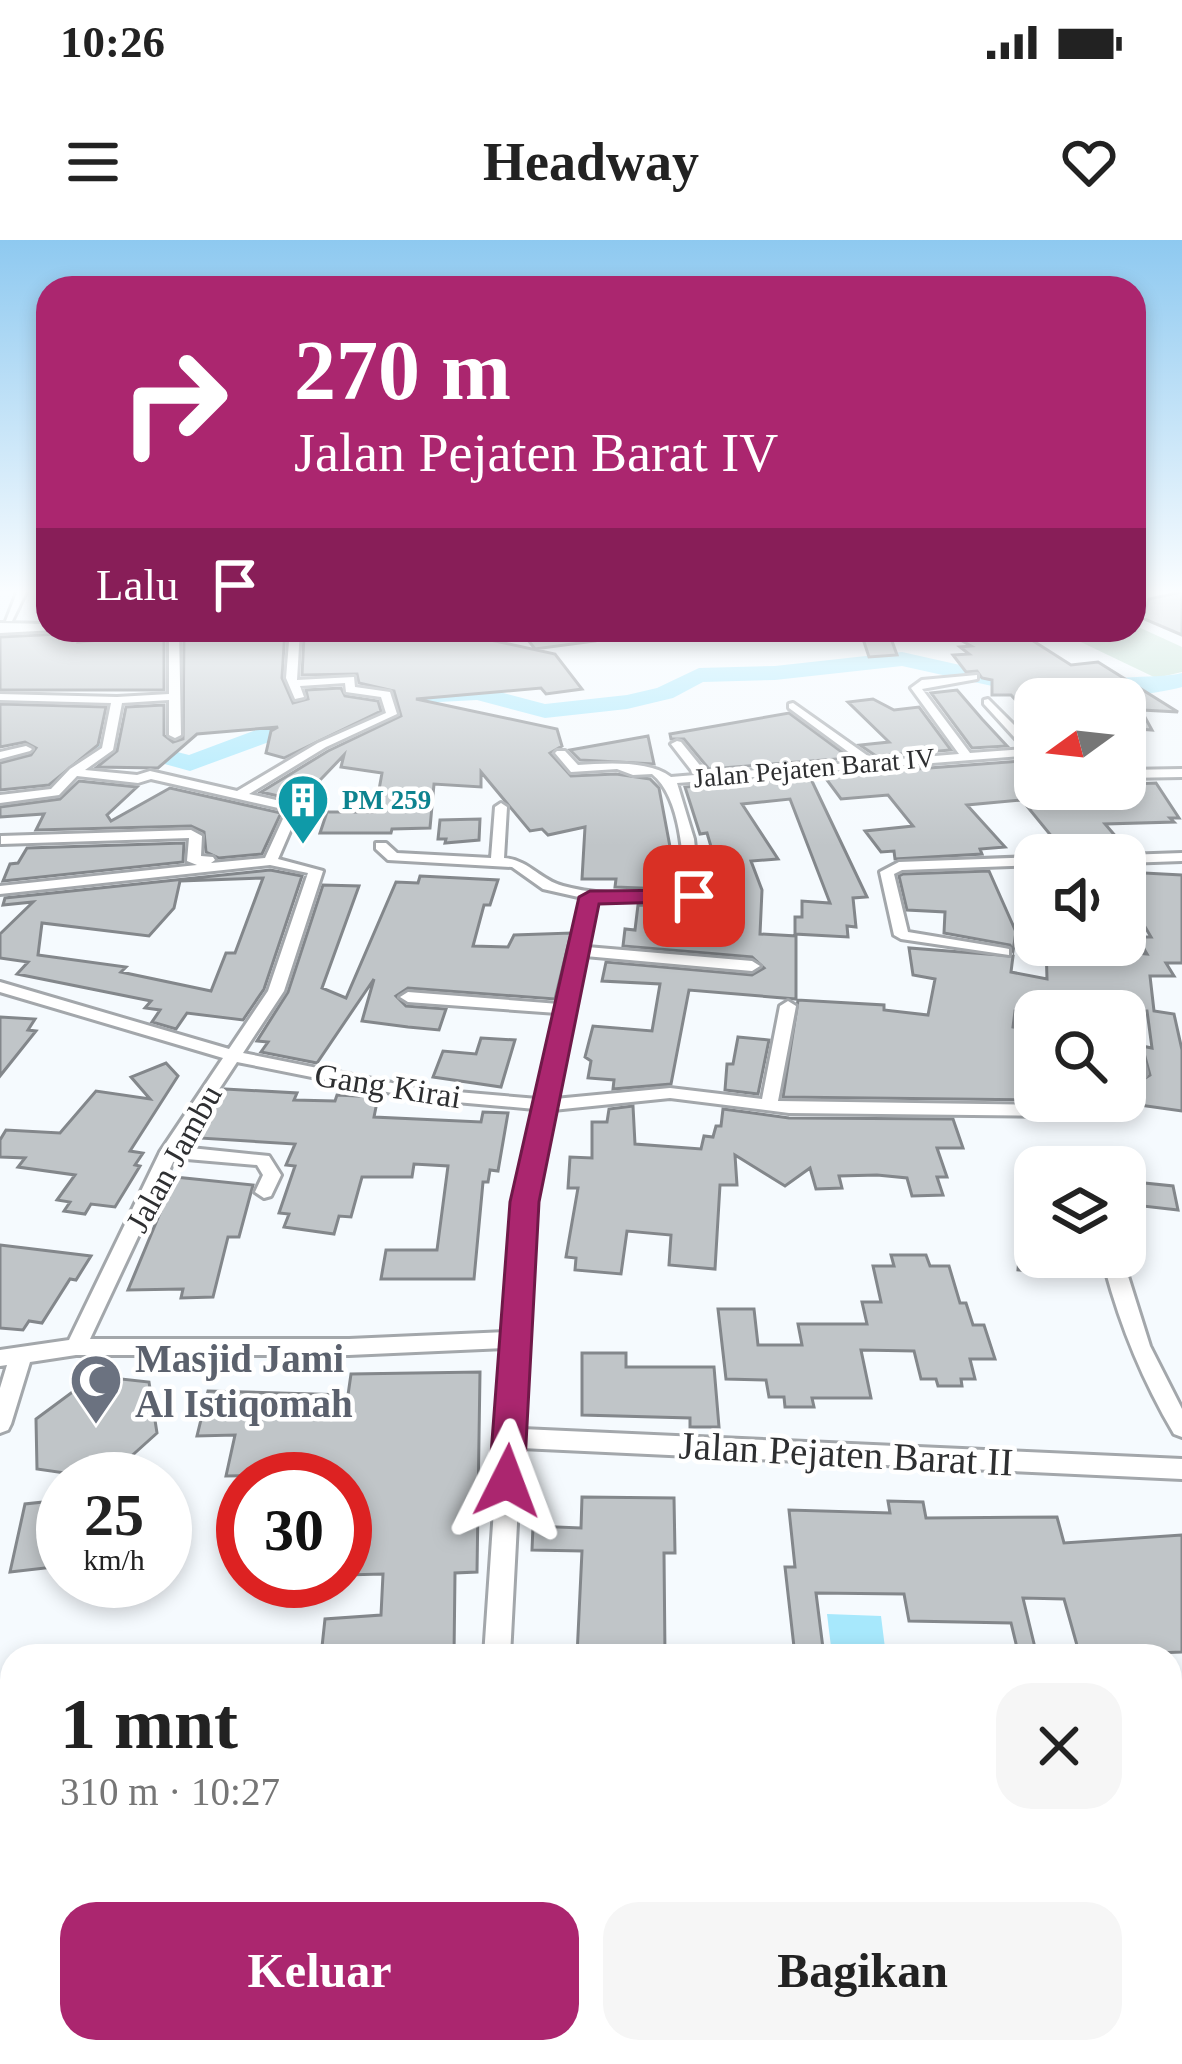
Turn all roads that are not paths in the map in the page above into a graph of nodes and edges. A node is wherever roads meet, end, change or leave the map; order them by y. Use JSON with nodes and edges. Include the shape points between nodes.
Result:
{"nodes":[{"id":1,"x":174,"y":675,"type":"edge"},
{"id":2,"x":293,"y":675,"type":"edge"},
{"id":3,"x":973,"y":677,"type":"dead end"},
{"id":4,"x":293,"y":683,"type":"junction"},
{"id":5,"x":0,"y":697,"type":"edge"},
{"id":6,"x":174,"y":697,"type":"junction"},
{"id":7,"x":299,"y":698,"type":"dead end"},
{"id":8,"x":117,"y":700,"type":"junction"},
{"id":9,"x":988,"y":702,"type":"dead end"},
{"id":10,"x":793,"y":706,"type":"dead end"},
{"id":11,"x":1014,"y":730,"type":"edge"},
{"id":12,"x":175,"y":735,"type":"dead end"},
{"id":13,"x":676,"y":744,"type":"dead end"},
{"id":14,"x":26,"y":749,"type":"dead end"},
{"id":15,"x":562,"y":753,"type":"dead end"},
{"id":16,"x":1014,"y":754,"type":"edge"},
{"id":17,"x":0,"y":756,"type":"edge"},
{"id":18,"x":967,"y":757,"type":"junction"},
{"id":19,"x":871,"y":763,"type":"junction"},
{"id":20,"x":74,"y":772,"type":"junction"},
{"id":21,"x":1182,"y":772,"type":"edge"},
{"id":22,"x":1146,"y":773,"type":"edge"},
{"id":23,"x":703,"y":777,"type":"junction"},
{"id":24,"x":670,"y":782,"type":"junction"},
{"id":25,"x":241,"y":794,"type":"junction"},
{"id":26,"x":0,"y":799,"type":"edge"},
{"id":27,"x":501,"y":806,"type":"dead end"},
{"id":28,"x":0,"y":824,"type":"edge"},
{"id":29,"x":1,"y":841,"type":"edge"},
{"id":30,"x":381,"y":846,"type":"dead end"},
{"id":31,"x":1182,"y":857,"type":"edge"},
{"id":32,"x":1146,"y":858,"type":"edge"},
{"id":33,"x":271,"y":859,"type":"junction"},
{"id":34,"x":497,"y":861,"type":"junction"},
{"id":35,"x":1014,"y":862,"type":"edge"},
{"id":36,"x":0,"y":890,"type":"edge"},
{"id":37,"x":592,"y":894,"type":"junction"},
{"id":38,"x":577,"y":951,"type":"junction"},
{"id":39,"x":1004,"y":952,"type":"dead end"},
{"id":40,"x":752,"y":965,"type":"dead end"},
{"id":41,"x":0,"y":987,"type":"edge"},
{"id":42,"x":408,"y":997,"type":"dead end"},
{"id":43,"x":788,"y":1006,"type":"dead end"},
{"id":44,"x":566,"y":1009,"type":"junction"},
{"id":45,"x":230,"y":1056,"type":"junction"},
{"id":46,"x":547,"y":1105,"type":"junction"},
{"id":47,"x":769,"y":1106,"type":"junction"},
{"id":48,"x":1014,"y":1111,"type":"edge"},
{"id":49,"x":169,"y":1153,"type":"junction"},
{"id":50,"x":264,"y":1192,"type":"dead end"},
{"id":51,"x":1117,"y":1278,"type":"edge"},
{"id":52,"x":515,"y":1340,"type":"junction"},
{"id":53,"x":76,"y":1347,"type":"junction"},
{"id":54,"x":11,"y":1356,"type":"edge"},
{"id":55,"x":0,"y":1424,"type":"edge"},
{"id":56,"x":1182,"y":1428,"type":"edge"},
{"id":57,"x":509,"y":1438,"type":"junction"},
{"id":58,"x":1182,"y":1469,"type":"edge"},
{"id":59,"x":498,"y":1644,"type":"edge"}],
"edges":[{"from":1,"to":6,"type":"street"},
{"from":2,"to":4,"type":"street"},
{"from":3,"to":18,"type":"street","via":[[916,688]]},
{"from":4,"to":7,"type":"street"},
{"from":4,"to":25,"type":"street","via":[[349,679],[349,689],[386,694],[391,712]]},
{"from":5,"to":8,"type":"street"},
{"from":6,"to":8,"type":"street"},
{"from":6,"to":12,"type":"street"},
{"from":8,"to":20,"type":"street","via":[[106,748]]},
{"from":9,"to":11,"type":"street"},
{"from":10,"to":19,"type":"street"},
{"from":13,"to":23,"type":"street"},
{"from":14,"to":17,"type":"street"},
{"from":15,"to":24,"type":"street","via":[[575,769],[655,770]]},
{"from":16,"to":18,"type":"street","name":"Jalan Pejaten Barat IV"},
{"from":18,"to":19,"type":"street","name":"Jalan Pejaten Barat IV"},
{"from":19,"to":23,"type":"street","name":"Jalan Pejaten Barat IV"},
{"from":20,"to":25,"type":"street"},
{"from":20,"to":26,"type":"street","via":[[55,792]]},
{"from":21,"to":22,"type":"street"},
{"from":23,"to":24,"type":"street","name":"Jalan Pejaten Barat IV"},
{"from":24,"to":37,"type":"street","name":"Jalan Pejaten Barat IV","via":[[694,896]]},
{"from":25,"to":33,"type":"street","via":[[295,809]]},
{"from":27,"to":34,"type":"street"},
{"from":28,"to":29,"type":"street"},
{"from":29,"to":33,"type":"street","via":[[191,834],[194,861]]},
{"from":30,"to":34,"type":"street","via":[[393,857]]},
{"from":31,"to":32,"type":"street"},
{"from":33,"to":36,"type":"street"},
{"from":33,"to":45,"type":"street","via":[[316,871],[276,991]]},
{"from":34,"to":37,"type":"street","via":[[524,866],[549,887]]},
{"from":35,"to":39,"type":"street","via":[[887,872],[901,935]]},
{"from":37,"to":38,"type":"street"},
{"from":38,"to":40,"type":"street"},
{"from":38,"to":44,"type":"street"},
{"from":41,"to":45,"type":"street","name":"Jalan Jambu"},
{"from":42,"to":44,"type":"street"},
{"from":43,"to":47,"type":"street"},
{"from":44,"to":46,"type":"street"},
{"from":45,"to":46,"type":"street","name":"Gang Kirai","via":[[422,1094]]},
{"from":45,"to":49,"type":"street","name":"Jalan Jambu"},
{"from":46,"to":47,"type":"street","name":"Gang Kirai","via":[[670,1094]]},
{"from":46,"to":52,"type":"street","via":[[524,1202]]},
{"from":47,"to":48,"type":"street","name":"Gang Kirai"},
{"from":49,"to":50,"type":"street","via":[[263,1160],[272,1174]]},
{"from":49,"to":53,"type":"street","name":"Jalan Jambu"},
{"from":51,"to":56,"type":"street","via":[[1148,1374]]},
{"from":52,"to":53,"type":"street"},
{"from":52,"to":57,"type":"street"},
{"from":53,"to":54,"type":"street"},
{"from":54,"to":55,"type":"street"},
{"from":57,"to":58,"type":"street","name":"Jalan Pejaten Barat II"},
{"from":57,"to":59,"type":"street"}]}
